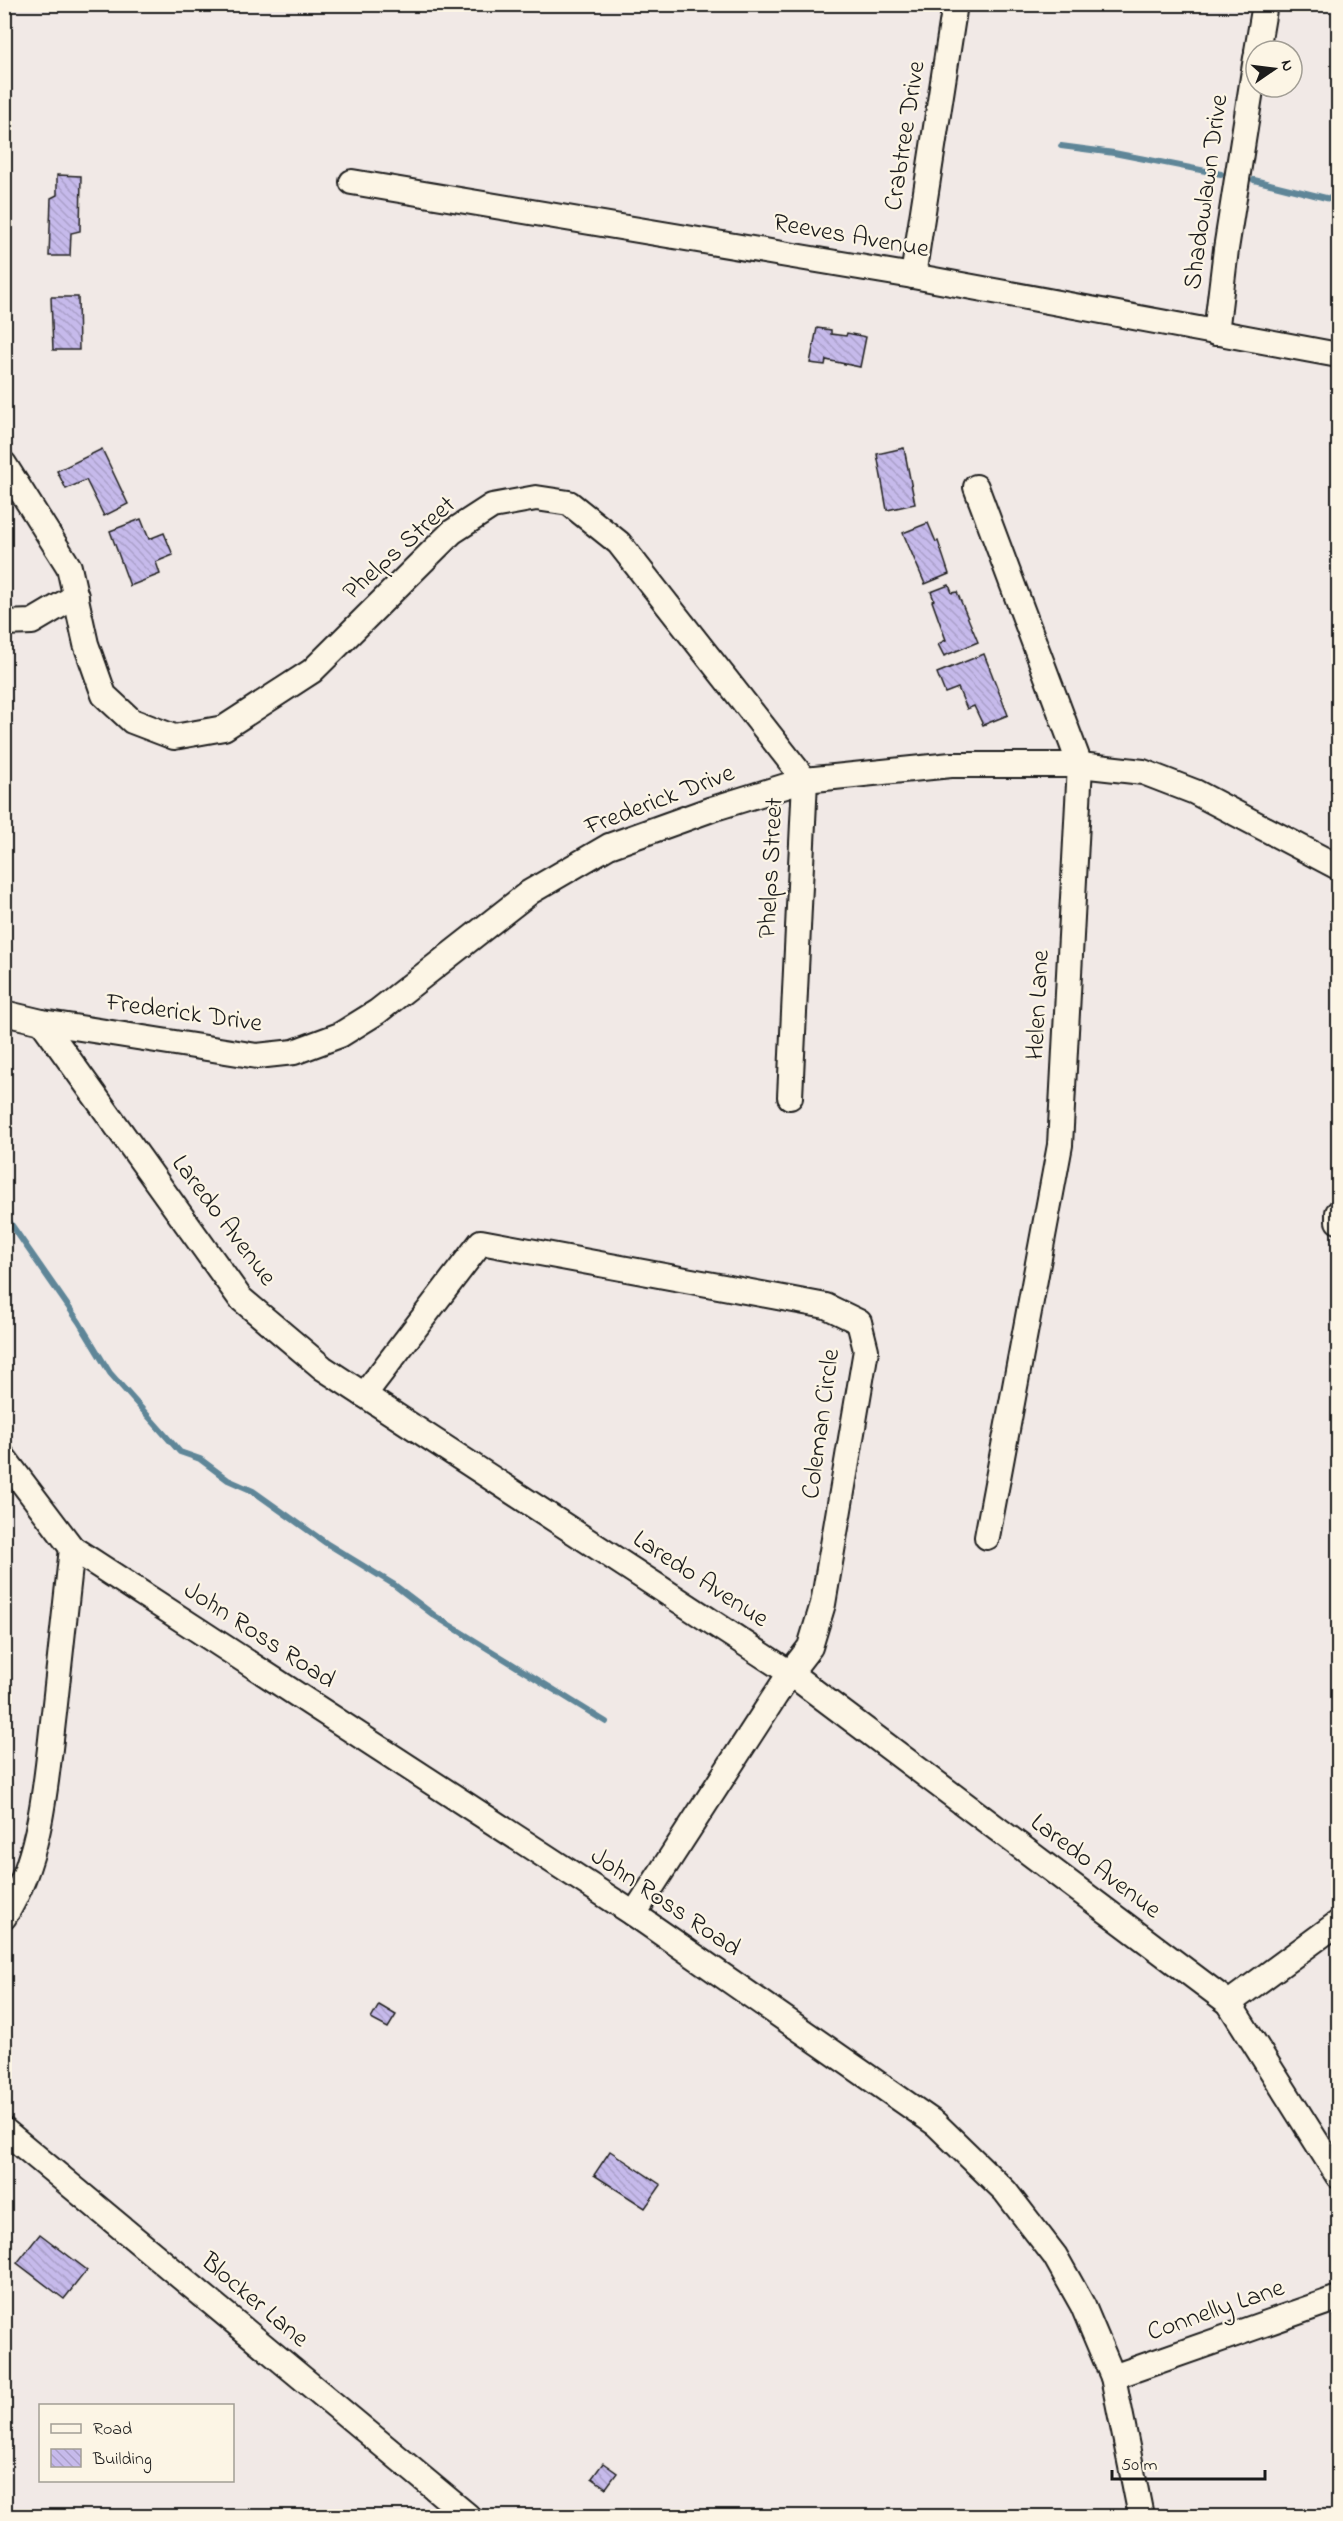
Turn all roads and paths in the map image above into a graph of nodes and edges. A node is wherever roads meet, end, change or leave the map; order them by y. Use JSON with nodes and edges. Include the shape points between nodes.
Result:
{"nodes":[{"id":1,"x":955,"y":4,"type":"edge"},
{"id":2,"x":1264,"y":4,"type":"edge"},
{"id":3,"x":1259,"y":39,"type":"edge"},
{"id":4,"x":1250,"y":99,"type":"edge"},
{"id":5,"x":352,"y":182,"type":"dead end"},
{"id":6,"x":913,"y":276,"type":"junction"},
{"id":7,"x":1216,"y":333,"type":"junction"},
{"id":8,"x":1338,"y":355,"type":"edge"},
{"id":9,"x":4,"y":464,"type":"edge"},
{"id":10,"x":976,"y":487,"type":"dead end"},
{"id":11,"x":76,"y":596,"type":"junction"},
{"id":12,"x":4,"y":623,"type":"edge"},
{"id":13,"x":1080,"y":765,"type":"junction"},
{"id":14,"x":805,"y":780,"type":"junction"},
{"id":15,"x":1338,"y":867,"type":"edge"},
{"id":16,"x":4,"y":1013,"type":"edge"},
{"id":17,"x":42,"y":1022,"type":"junction"},
{"id":18,"x":790,"y":1097,"type":"dead end"},
{"id":19,"x":1338,"y":1213,"type":"edge"},
{"id":20,"x":1338,"y":1221,"type":"edge"},
{"id":21,"x":364,"y":1395,"type":"junction"},
{"id":22,"x":4,"y":1458,"type":"edge"},
{"id":23,"x":987,"y":1537,"type":"dead end"},
{"id":24,"x":72,"y":1548,"type":"junction"},
{"id":25,"x":790,"y":1673,"type":"junction"},
{"id":26,"x":634,"y":1914,"type":"junction"},
{"id":27,"x":4,"y":1917,"type":"edge"},
{"id":28,"x":1338,"y":1923,"type":"edge"},
{"id":29,"x":1229,"y":2003,"type":"junction"},
{"id":30,"x":4,"y":2130,"type":"edge"},
{"id":31,"x":1338,"y":2176,"type":"edge"},
{"id":32,"x":1338,"y":2298,"type":"edge"},
{"id":33,"x":1113,"y":2377,"type":"junction"},
{"id":34,"x":468,"y":2517,"type":"edge"},
{"id":35,"x":1141,"y":2517,"type":"edge"}],
"edges":[{"from":1,"to":6,"type":"street","name":"Crabtree Drive"},
{"from":2,"to":3,"type":"street"},
{"from":4,"to":7,"type":"street","name":"Shadowlawn Drive"},
{"from":5,"to":6,"type":"street","name":"Reeves Avenue"},
{"from":6,"to":7,"type":"street","name":"Reeves Avenue"},
{"from":7,"to":8,"type":"street","name":"Reeves Avenue"},
{"from":9,"to":11,"type":"street","name":"Phelps Street","via":[[69,567]]},
{"from":10,"to":13,"type":"street","name":"Helen Lane"},
{"from":11,"to":12,"type":"street","via":[[32,622]]},
{"from":11,"to":14,"type":"street","name":"Phelps Street","via":[[86,644],[104,695],[132,721],[174,737],[224,728],[312,671],[452,532],[492,506],[536,498],[569,503],[619,543]]},
{"from":13,"to":14,"type":"street","name":"Frederick Drive","via":[[951,765]]},
{"from":13,"to":15,"type":"street","name":"Frederick Drive","via":[[1143,772],[1195,792]]},
{"from":13,"to":23,"type":"street","name":"Helen Lane","via":[[1060,1145]]},
{"from":14,"to":17,"type":"street","name":"Frederick Drive","via":[[609,846],[530,892],[377,1012],[340,1035],[294,1052],[257,1056]]},
{"from":14,"to":18,"type":"street","name":"Phelps Street"},
{"from":16,"to":17,"type":"street","name":"Frederick Drive"},
{"from":17,"to":21,"type":"street","name":"Laredo Avenue","via":[[240,1298],[323,1368]]},
{"from":19,"to":20,"type":"street"},
{"from":21,"to":25,"type":"street","name":"Laredo Avenue"},
{"from":21,"to":25,"type":"street","name":"Coleman Circle","via":[[481,1242],[826,1306],[859,1322],[866,1350],[823,1604],[810,1647]]},
{"from":22,"to":24,"type":"street","name":"John Ross Road"},
{"from":24,"to":26,"type":"street","name":"John Ross Road"},
{"from":24,"to":27,"type":"street","via":[[45,1787],[31,1855]]},
{"from":25,"to":26,"type":"street","name":"Coleman Circle"},
{"from":25,"to":29,"type":"street","name":"Laredo Avenue"},
{"from":26,"to":33,"type":"street","name":"John Ross Road","via":[[945,2133],[1005,2191],[1055,2256],[1083,2306]]},
{"from":28,"to":29,"type":"street"},
{"from":29,"to":31,"type":"street","name":"Laredo Avenue"},
{"from":30,"to":34,"type":"street","name":"Blocker Lane"},
{"from":32,"to":33,"type":"street","name":"Connelly Lane"},
{"from":33,"to":35,"type":"street","name":"John Ross Road"}]}
